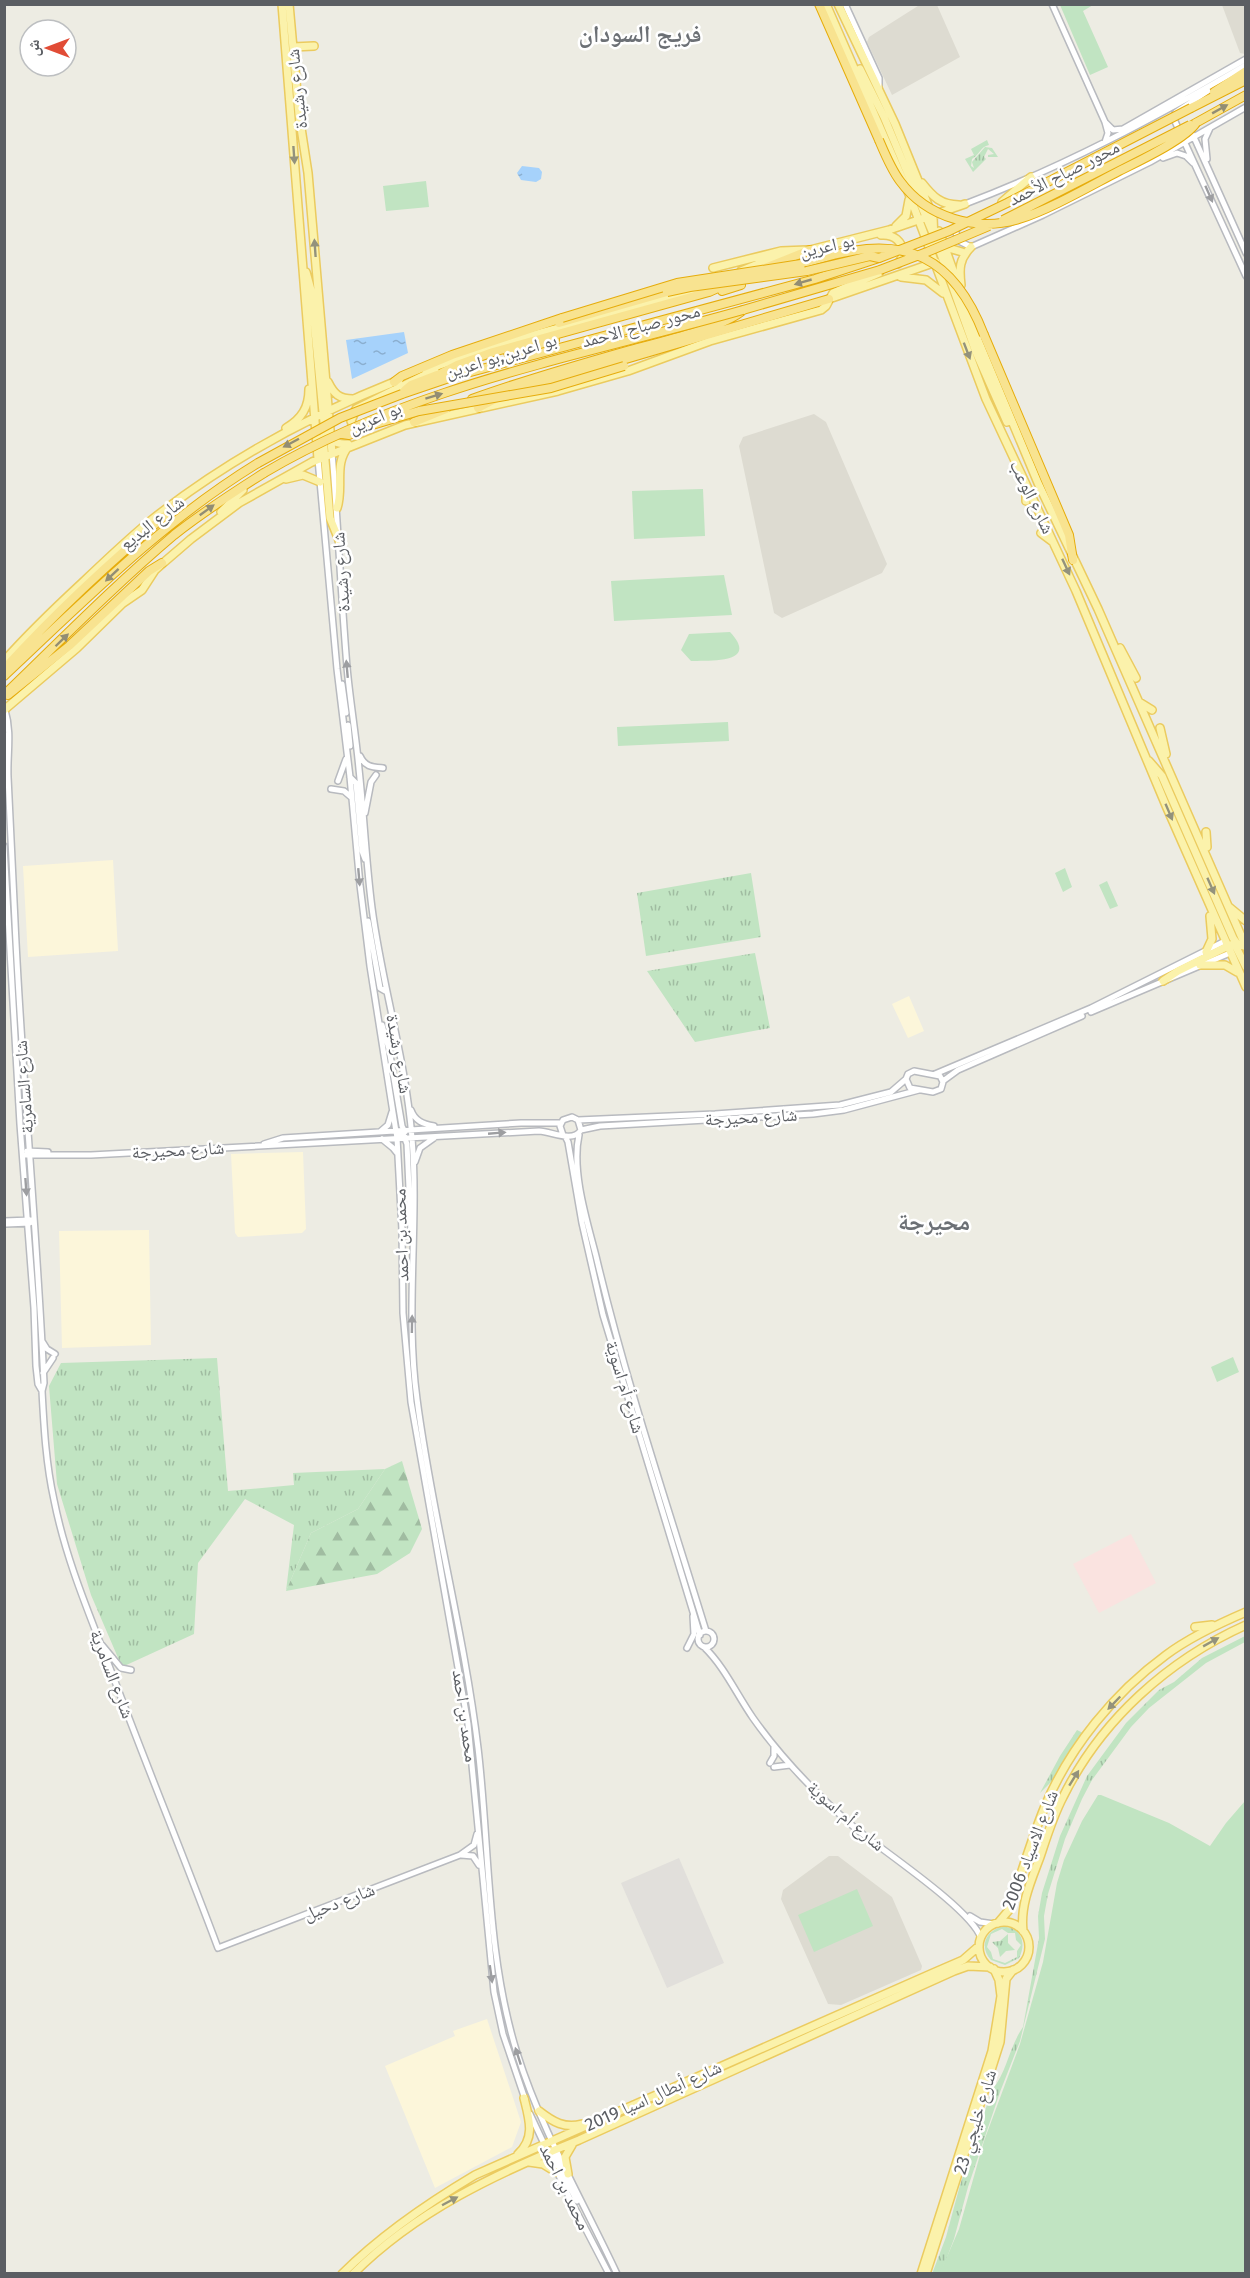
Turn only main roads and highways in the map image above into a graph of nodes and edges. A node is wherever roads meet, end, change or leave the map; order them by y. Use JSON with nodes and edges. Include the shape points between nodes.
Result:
{"nodes":[{"id":1,"x":282,"y":4,"type":"edge"},
{"id":2,"x":289,"y":4,"type":"edge"},
{"id":3,"x":819,"y":4,"type":"edge"},
{"id":4,"x":826,"y":4,"type":"edge"},
{"id":5,"x":838,"y":4,"type":"edge"},
{"id":6,"x":314,"y":46,"type":"dead end"},
{"id":7,"x":292,"y":47,"type":"junction"},
{"id":8,"x":849,"y":56,"type":"junction"},
{"id":9,"x":1245,"y":71,"type":"edge"},
{"id":10,"x":1245,"y":80,"type":"edge"},
{"id":11,"x":1245,"y":95,"type":"edge"},
{"id":12,"x":1202,"y":103,"type":"junction"},
{"id":13,"x":1196,"y":123,"type":"junction"},
{"id":14,"x":915,"y":173,"type":"junction"},
{"id":15,"x":1031,"y":177,"type":"road end"},
{"id":16,"x":909,"y":194,"type":"junction"},
{"id":17,"x":926,"y":214,"type":"junction"},
{"id":18,"x":899,"y":227,"type":"junction"},
{"id":19,"x":921,"y":229,"type":"junction"},
{"id":20,"x":889,"y":230,"type":"junction"},
{"id":21,"x":873,"y":235,"type":"junction"},
{"id":22,"x":936,"y":237,"type":"junction"},
{"id":23,"x":945,"y":247,"type":"junction"},
{"id":24,"x":810,"y":250,"type":"junction"},
{"id":25,"x":930,"y":252,"type":"junction"},
{"id":26,"x":962,"y":252,"type":"junction"},
{"id":27,"x":879,"y":258,"type":"junction"},
{"id":28,"x":946,"y":261,"type":"junction"},
{"id":29,"x":801,"y":264,"type":"junction"},
{"id":30,"x":303,"y":266,"type":"junction"},
{"id":31,"x":897,"y":266,"type":"junction"},
{"id":32,"x":935,"y":266,"type":"junction"},
{"id":33,"x":896,"y":277,"type":"junction"},
{"id":34,"x":719,"y":282,"type":"junction"},
{"id":35,"x":741,"y":285,"type":"joint"},
{"id":36,"x":823,"y":288,"type":"joint"},
{"id":37,"x":946,"y":297,"type":"junction"},
{"id":38,"x":829,"y":299,"type":"junction"},
{"id":39,"x":964,"y":303,"type":"junction"},
{"id":40,"x":307,"y":308,"type":"junction"},
{"id":41,"x":743,"y":310,"type":"junction"},
{"id":42,"x":983,"y":318,"type":"dead end"},
{"id":43,"x":973,"y":322,"type":"junction"},
{"id":44,"x":533,"y":328,"type":"junction"},
{"id":45,"x":986,"y":333,"type":"junction"},
{"id":46,"x":692,"y":339,"type":"junction"},
{"id":47,"x":441,"y":364,"type":"junction"},
{"id":48,"x":434,"y":377,"type":"junction"},
{"id":49,"x":326,"y":380,"type":"junction"},
{"id":50,"x":394,"y":382,"type":"junction"},
{"id":51,"x":402,"y":394,"type":"junction"},
{"id":52,"x":356,"y":399,"type":"junction"},
{"id":53,"x":478,"y":408,"type":"junction"},
{"id":54,"x":322,"y":415,"type":"junction"},
{"id":55,"x":414,"y":422,"type":"junction"},
{"id":56,"x":296,"y":428,"type":"junction"},
{"id":57,"x":316,"y":428,"type":"junction"},
{"id":58,"x":340,"y":433,"type":"junction"},
{"id":59,"x":324,"y":434,"type":"junction"},
{"id":60,"x":366,"y":438,"type":"junction"},
{"id":61,"x":331,"y":440,"type":"junction"},
{"id":62,"x":317,"y":443,"type":"junction"},
{"id":63,"x":351,"y":444,"type":"junction"},
{"id":64,"x":257,"y":448,"type":"junction"},
{"id":65,"x":325,"y":456,"type":"junction"},
{"id":66,"x":273,"y":482,"type":"junction"},
{"id":67,"x":320,"y":482,"type":"road end"},
{"id":68,"x":1025,"y":482,"type":"junction"},
{"id":69,"x":1038,"y":483,"type":"junction"},
{"id":70,"x":1026,"y":501,"type":"dead end"},
{"id":71,"x":176,"y":503,"type":"junction"},
{"id":72,"x":337,"y":508,"type":"road end"},
{"id":73,"x":218,"y":518,"type":"junction"},
{"id":74,"x":1041,"y":533,"type":"dead end"},
{"id":75,"x":339,"y":540,"type":"road end"},
{"id":76,"x":1055,"y":543,"type":"junction"},
{"id":77,"x":1073,"y":560,"type":"junction"},
{"id":78,"x":162,"y":563,"type":"junction"},
{"id":79,"x":1098,"y":609,"type":"junction"},
{"id":80,"x":4,"y":661,"type":"edge"},
{"id":81,"x":4,"y":669,"type":"edge"},
{"id":82,"x":4,"y":676,"type":"edge"},
{"id":83,"x":1136,"y":678,"type":"dead end"},
{"id":84,"x":4,"y":696,"type":"edge"},
{"id":85,"x":1139,"y":702,"type":"junction"},
{"id":86,"x":5,"y":710,"type":"edge"},
{"id":87,"x":1152,"y":710,"type":"dead end"},
{"id":88,"x":1160,"y":728,"type":"dead end"},
{"id":89,"x":1147,"y":760,"type":"junction"},
{"id":90,"x":1169,"y":769,"type":"junction"},
{"id":91,"x":1206,"y":832,"type":"dead end"},
{"id":92,"x":1208,"y":858,"type":"junction"},
{"id":93,"x":1207,"y":902,"type":"junction"},
{"id":94,"x":1228,"y":906,"type":"junction"},
{"id":95,"x":1245,"y":921,"type":"edge"},
{"id":96,"x":1238,"y":943,"type":"edge"},
{"id":97,"x":1206,"y":952,"type":"road end"},
{"id":98,"x":1200,"y":965,"type":"road end"},
{"id":99,"x":1245,"y":967,"type":"edge"},
{"id":100,"x":1242,"y":979,"type":"junction"},
{"id":101,"x":1163,"y":981,"type":"road end"},
{"id":102,"x":1245,"y":987,"type":"edge"},
{"id":103,"x":1245,"y":1612,"type":"edge"},
{"id":104,"x":1229,"y":1619,"type":"junction"},
{"id":105,"x":1215,"y":1625,"type":"junction"},
{"id":106,"x":1245,"y":1625,"type":"edge"},
{"id":107,"x":1195,"y":1627,"type":"dead end"},
{"id":108,"x":1234,"y":1630,"type":"junction"},
{"id":109,"x":996,"y":1924,"type":"junction"},
{"id":110,"x":1023,"y":1931,"type":"junction"},
{"id":111,"x":980,"y":1942,"type":"junction"},
{"id":112,"x":992,"y":1968,"type":"junction"},
{"id":113,"x":1013,"y":1970,"type":"junction"},
{"id":114,"x":986,"y":2080,"type":"junction"},
{"id":115,"x":525,"y":2100,"type":"road end"},
{"id":116,"x":539,"y":2111,"type":"road end"},
{"id":117,"x":608,"y":2116,"type":"junction"},
{"id":118,"x":579,"y":2140,"type":"junction"},
{"id":119,"x":549,"y":2147,"type":"junction"},
{"id":120,"x":514,"y":2157,"type":"junction"},
{"id":121,"x":526,"y":2162,"type":"junction"},
{"id":122,"x":556,"y":2172,"type":"road end"},
{"id":123,"x":568,"y":2174,"type":"road end"},
{"id":124,"x":489,"y":2181,"type":"junction"},
{"id":125,"x":342,"y":2274,"type":"edge"},
{"id":126,"x":353,"y":2274,"type":"edge"},
{"id":127,"x":921,"y":2274,"type":"edge"},
{"id":128,"x":926,"y":2274,"type":"edge"}],
"edges":[{"from":1,"to":30,"type":"main road","name":"شارع رشيدة","one_way":true},
{"from":2,"to":7,"type":"main road","name":"شارع رشيدة"},
{"from":3,"to":13,"type":"highway","bridge":true,"via":[[900,182],[925,205],[963,222],[1008,222],[1035,213],[1140,160],[1188,132]]},
{"from":4,"to":8,"type":"main road","name":"شارع الوعب"},
{"from":5,"to":14,"type":"main road","name":"شارع الوعب"},
{"from":6,"to":7,"type":"main road"},
{"from":49,"to":7,"type":"main road","name":"شارع رشيدة","one_way":true,"via":[[308,173]]},
{"from":8,"to":16,"type":"main road","name":"شارع الوعب"},
{"from":8,"to":17,"type":"main road","via":[[856,61],[884,117]]},
{"from":9,"to":12,"type":"highway"},
{"from":10,"to":12,"type":"highway","name":"محور صباح الأحمد"},
{"from":13,"to":11,"type":"highway","name":"محور صباح الأحمد","one_way":true},
{"from":12,"to":27,"type":"highway","name":"محور صباح الأحمد","bridge":true,"via":[[949,231]]},
{"from":13,"to":36,"type":"highway","name":"محور صباح الأحمد","bridge":true,"via":[[1013,215],[927,252]]},
{"from":14,"to":17,"type":"main road","name":"شارع الوعب"},
{"from":14,"to":17,"type":"main road","name":"محور صباح الأحمد","via":[[938,201],[965,204]]},
{"from":15,"to":22,"type":"main road","via":[[1004,201]]},
{"from":16,"to":17,"type":"main road","name":"شارع الوعب"},
{"from":16,"to":20,"type":"main road","via":[[906,216]]},
{"from":17,"to":18,"type":"main road","name":"بو اعرين"},
{"from":17,"to":19,"type":"main road","name":"شارع الوعب"},
{"from":17,"to":22,"type":"main road"},
{"from":18,"to":19,"type":"main road"},
{"from":18,"to":20,"type":"main road","name":"بو اعرين"},
{"from":19,"to":22,"type":"main road"},
{"from":19,"to":25,"type":"main road","name":"شارع الوعب"},
{"from":20,"to":21,"type":"main road","name":"بو اعرين"},
{"from":21,"to":24,"type":"main road","name":"بو اعرين"},
{"from":21,"to":31,"type":"main road","via":[[890,235],[898,240],[904,254]]},
{"from":22,"to":23,"type":"main road"},
{"from":22,"to":25,"type":"main road"},
{"from":22,"to":28,"type":"main road"},
{"from":22,"to":32,"type":"main road"},
{"from":23,"to":26,"type":"main road"},
{"from":23,"to":28,"type":"main road","name":"شارع الوعب"},
{"from":24,"to":34,"type":"main road","name":"بو اعرين","via":[[763,262]]},
{"from":24,"to":34,"type":"main road","via":[[781,251],[713,268],[722,272]]},
{"from":24,"to":48,"type":"highway","via":[[709,292],[493,352]]},
{"from":25,"to":31,"type":"main road"},
{"from":25,"to":32,"type":"main road","name":"شارع الوعب"},
{"from":26,"to":28,"type":"main road","name":"محور صباح الأحمد"},
{"from":26,"to":39,"type":"main road","name":"محور صباح الأحمد","via":[[971,247],[960,262]]},
{"from":27,"to":44,"type":"highway","bridge":true,"via":[[870,256],[807,271],[690,287]]},
{"from":27,"to":51,"type":"highway","name":"محور صباح الاحمد","one_way":true},
{"from":28,"to":32,"type":"main road","name":"محور صباح الأحمد"},
{"from":28,"to":39,"type":"main road","name":"شارع الوعب"},
{"from":28,"to":69,"type":"main road","via":[[989,384]]},
{"from":29,"to":35,"type":"highway","name":"بو اعرين","bridge":true},
{"from":29,"to":44,"type":"highway","bridge":true,"via":[[694,280],[619,299]]},
{"from":29,"to":45,"type":"highway","bridge":true,"via":[[867,248],[903,250],[942,270],[961,289]]},
{"from":30,"to":40,"type":"main road","name":"شارع رشيدة"},
{"from":30,"to":54,"type":"main road","via":[[311,290]]},
{"from":31,"to":38,"type":"main road","via":[[833,293]]},
{"from":32,"to":33,"type":"main road"},
{"from":32,"to":37,"type":"main road","name":"شارع الوعب"},
{"from":33,"to":37,"type":"main road","via":[[929,281]]},
{"from":33,"to":38,"type":"main road"},
{"from":34,"to":47,"type":"main road","name":"بو اعرين"},
{"from":35,"to":48,"type":"highway","name":"بو اعرين,بو اعرين"},
{"from":36,"to":41,"type":"highway","name":"بو اعرين"},
{"from":37,"to":68,"type":"main road","name":"شارع الوعب","one_way":true,"via":[[986,399]]},
{"from":38,"to":46,"type":"highway"},
{"from":38,"to":53,"type":"main road","name":"بو اعرين","via":[[824,309],[710,341],[603,379]]},
{"from":39,"to":43,"type":"main road","name":"شارع الوعب"},
{"from":40,"to":54,"type":"main road","name":"شارع رشيدة"},
{"from":40,"to":64,"type":"main road","via":[[308,403],[298,420]]},
{"from":41,"to":55,"type":"highway","via":[[731,319],[539,376]]},
{"from":58,"to":41,"type":"highway","name":"بو اعرين","one_way":true,"bridge":true,"via":[[411,404],[491,379]]},
{"from":42,"to":43,"type":"main road"},
{"from":43,"to":45,"type":"main road"},
{"from":43,"to":69,"type":"main road","name":"شارع الوعب"},
{"from":44,"to":50,"type":"highway","via":[[452,355]]},
{"from":45,"to":77,"type":"highway","via":[[1069,535]]},
{"from":46,"to":53,"type":"highway","via":[[509,393]]},
{"from":46,"to":58,"type":"highway","bridge":true,"via":[[624,366],[551,388],[426,410],[349,435]]},
{"from":47,"to":50,"type":"main road","name":"بو اعرين"},
{"from":47,"to":60,"type":"main road","via":[[356,409],[351,426],[356,434]]},
{"from":48,"to":51,"type":"highway","name":"بو اعرين","via":[[411,385]]},
{"from":49,"to":52,"type":"main road","via":[[337,396]]},
{"from":49,"to":54,"type":"main road","name":"شارع رشيدة"},
{"from":50,"to":52,"type":"main road","name":"بو اعرين"},
{"from":51,"to":82,"type":"highway","name":"بو اعرين","one_way":true,"bridge":true,"via":[[340,418],[258,463],[194,506],[149,542]]},
{"from":52,"to":54,"type":"main road","name":"بو اعرين"},
{"from":53,"to":55,"type":"main road","name":"بو اعرين"},
{"from":54,"to":56,"type":"main road","name":"شارع البديع"},
{"from":54,"to":57,"type":"main road","name":"شارع رشيدة"},
{"from":54,"to":59,"type":"main road"},
{"from":54,"to":61,"type":"main road","name":"شارع رشيدة"},
{"from":55,"to":60,"type":"main road","name":"بو اعرين"},
{"from":56,"to":57,"type":"main road"},
{"from":56,"to":64,"type":"main road","name":"شارع البديع"},
{"from":57,"to":59,"type":"main road"},
{"from":57,"to":62,"type":"main road","name":"شارع رشيدة"},
{"from":84,"to":58,"type":"highway","name":"بو اعرين","one_way":true,"bridge":true,"via":[[174,536],[264,473]]},
{"from":59,"to":61,"type":"main road"},
{"from":59,"to":62,"type":"main road"},
{"from":59,"to":65,"type":"main road"},
{"from":60,"to":63,"type":"main road","name":"بو اعرين"},
{"from":61,"to":63,"type":"main road"},
{"from":61,"to":65,"type":"main road","name":"شارع رشيدة"},
{"from":62,"to":65,"type":"main road","name":"شارع رشيدة"},
{"from":62,"to":73,"type":"main road","via":[[247,486]]},
{"from":63,"to":65,"type":"main road","name":"بو اعرين"},
{"from":63,"to":72,"type":"main road","via":[[342,456]]},
{"from":64,"to":71,"type":"main road","name":"شارع البديع"},
{"from":65,"to":66,"type":"main road","name":"بو اعرين"},
{"from":65,"to":75,"type":"main road","via":[[330,518]]},
{"from":66,"to":67,"type":"main road","via":[[303,476]]},
{"from":66,"to":73,"type":"main road","name":"بو اعرين"},
{"from":68,"to":70,"type":"main road"},
{"from":68,"to":76,"type":"main road","name":"شارع الوعب"},
{"from":69,"to":77,"type":"main road","name":"شارع الوعب"},
{"from":71,"to":80,"type":"main road","name":"شارع البديع","via":[[109,557],[34,627]]},
{"from":71,"to":81,"type":"highway","via":[[47,623]]},
{"from":73,"to":78,"type":"main road","name":"بو اعرين"},
{"from":74,"to":76,"type":"main road"},
{"from":76,"to":89,"type":"main road","name":"شارع الوعب","one_way":true},
{"from":77,"to":79,"type":"main road","name":"شارع الوعب"},
{"from":78,"to":84,"type":"highway","via":[[148,571],[21,687]]},
{"from":78,"to":86,"type":"main road","name":"شارع البديع","via":[[142,590]]},
{"from":79,"to":83,"type":"main road"},
{"from":79,"to":85,"type":"main road","name":"شارع الوعب"},
{"from":85,"to":87,"type":"main road"},
{"from":85,"to":90,"type":"main road","name":"شارع الوعب"},
{"from":88,"to":90,"type":"main road"},
{"from":89,"to":93,"type":"main road","name":"شارع الوعب","one_way":true},
{"from":89,"to":96,"type":"main road","one_way":true,"via":[[1162,777]]},
{"from":90,"to":92,"type":"main road","name":"شارع الوعب"},
{"from":91,"to":92,"type":"main road"},
{"from":92,"to":94,"type":"main road","name":"شارع الوعب"},
{"from":93,"to":96,"type":"main road","name":"شارع الوعب"},
{"from":93,"to":97,"type":"main road","via":[[1212,935]]},
{"from":94,"to":95,"type":"main road"},
{"from":94,"to":96,"type":"main road","name":"شارع الوعب"},
{"from":96,"to":99,"type":"main road"},
{"from":96,"to":100,"type":"main road","name":"شارع الوعب"},
{"from":96,"to":101,"type":"main road"},
{"from":98,"to":100,"type":"main road","via":[[1229,966]]},
{"from":100,"to":102,"type":"main road","name":"شارع الوعب"},
{"from":103,"to":104,"type":"main road","name":"شارع الاسياد 2006"},
{"from":104,"to":105,"type":"main road","name":"شارع الاسياد 2006"},
{"from":104,"to":108,"type":"main road"},
{"from":105,"to":107,"type":"main road"},
{"from":105,"to":109,"type":"main road","name":"شارع الاسياد 2006","one_way":true,"via":[[1166,1655],[1095,1722],[1045,1806],[1009,1910]]},
{"from":106,"to":108,"type":"main road","name":"شارع الاسياد 2006"},
{"from":110,"to":108,"type":"main road","name":"شارع الاسياد 2006","one_way":true,"via":[[1023,1909],[1052,1821],[1090,1752],[1114,1721],[1152,1684],[1194,1652]]},
{"from":109,"to":110,"type":"main road","via":[[1012,1923]]},
{"from":109,"to":111,"type":"main road","via":[[984,1932]]},
{"from":110,"to":113,"type":"main road","via":[[1028,1951]]},
{"from":111,"to":112,"type":"main road","via":[[982,1958]]},
{"from":111,"to":117,"type":"main road","name":"شارع أبطال اسيا 2019","via":[[963,1960]]},
{"from":112,"to":113,"type":"main road"},
{"from":112,"to":114,"type":"main road","name":"شارع خليجي 23","via":[[1000,1986],[1000,2008]]},
{"from":112,"to":118,"type":"main road","name":"شارع أبطال اسيا 2019","via":[[968,1966],[954,1971]]},
{"from":113,"to":114,"type":"main road","name":"شارع خليجي 23","via":[[1006,1979],[1003,2023]]},
{"from":114,"to":127,"type":"main road","name":"شارع خليجي 23"},
{"from":114,"to":128,"type":"main road","name":"شارع خليجي 23"},
{"from":115,"to":120,"type":"main road","via":[[529,2138]]},
{"from":116,"to":117,"type":"main road","via":[[554,2122],[570,2126]]},
{"from":117,"to":119,"type":"main road","name":"شارع أبطال اسيا 2019"},
{"from":118,"to":119,"type":"main road","name":"شارع أبطال اسيا 2019"},
{"from":118,"to":123,"type":"main road","via":[[566,2153]]},
{"from":119,"to":120,"type":"main road","name":"شارع أبطال اسيا 2019"},
{"from":119,"to":121,"type":"main road","name":"شارع أبطال اسيا 2019"},
{"from":119,"to":124,"type":"main road","via":[[505,2168]]},
{"from":120,"to":125,"type":"main road","name":"شارع أبطال اسيا 2019","via":[[444,2194]]},
{"from":121,"to":122,"type":"main road","via":[[540,2163]]},
{"from":121,"to":124,"type":"main road","name":"شارع أبطال اسيا 2019"},
{"from":126,"to":124,"type":"main road","name":"شارع أبطال اسيا 2019","one_way":true,"via":[[435,2208]]}]}
